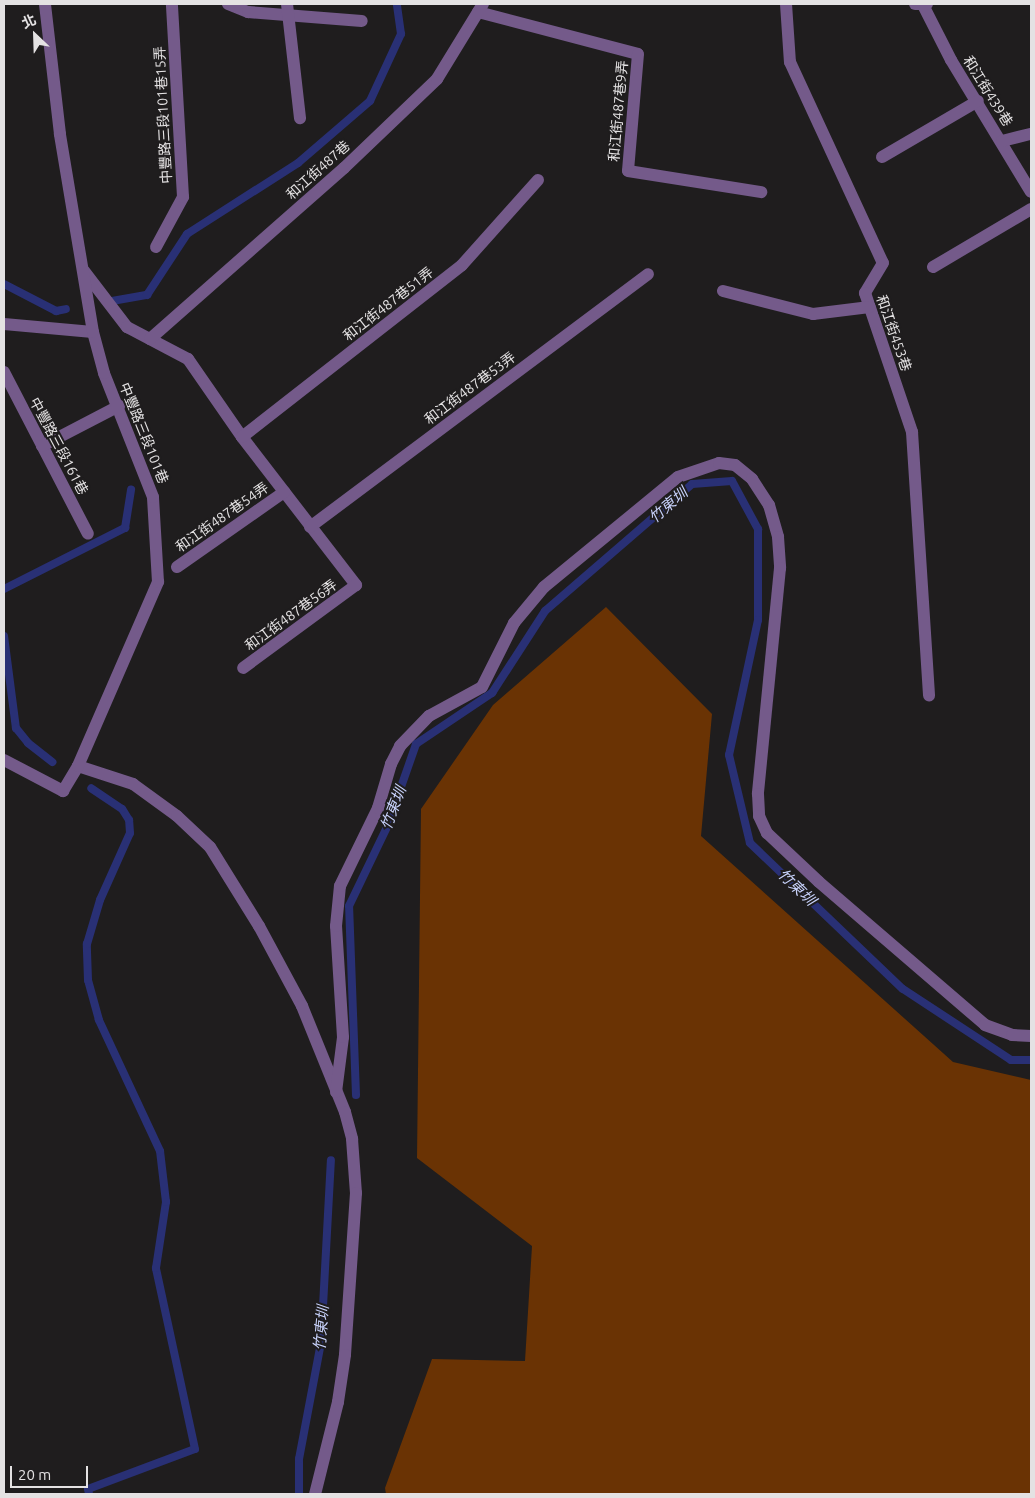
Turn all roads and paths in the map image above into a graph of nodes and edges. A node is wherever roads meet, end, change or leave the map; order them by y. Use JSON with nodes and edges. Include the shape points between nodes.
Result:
{"nodes":[{"id":1,"x":45,"y":4,"type":"edge"},
{"id":2,"x":172,"y":4,"type":"edge"},
{"id":3,"x":228,"y":4,"type":"edge"},
{"id":4,"x":786,"y":4,"type":"edge"},
{"id":5,"x":922,"y":4,"type":"edge"},
{"id":6,"x":481,"y":8,"type":"edge"},
{"id":7,"x":288,"y":10,"type":"edge"},
{"id":8,"x":362,"y":21,"type":"dead end"},
{"id":9,"x":978,"y":101,"type":"junction"},
{"id":10,"x":300,"y":118,"type":"dead end"},
{"id":11,"x":1031,"y":134,"type":"edge"},
{"id":12,"x":1002,"y":141,"type":"junction"},
{"id":13,"x":882,"y":157,"type":"dead end"},
{"id":14,"x":538,"y":180,"type":"dead end"},
{"id":15,"x":760,"y":192,"type":"dead end"},
{"id":16,"x":1031,"y":192,"type":"edge"},
{"id":17,"x":1031,"y":209,"type":"edge"},
{"id":18,"x":156,"y":247,"type":"dead end"},
{"id":19,"x":933,"y":267,"type":"dead end"},
{"id":20,"x":84,"y":271,"type":"junction"},
{"id":21,"x":648,"y":274,"type":"dead end"},
{"id":22,"x":723,"y":291,"type":"dead end"},
{"id":23,"x":870,"y":307,"type":"junction"},
{"id":24,"x":4,"y":324,"type":"edge"},
{"id":25,"x":93,"y":332,"type":"junction"},
{"id":26,"x":150,"y":339,"type":"junction"},
{"id":27,"x":4,"y":372,"type":"edge"},
{"id":28,"x":119,"y":406,"type":"junction"},
{"id":29,"x":242,"y":437,"type":"junction"},
{"id":30,"x":42,"y":446,"type":"junction"},
{"id":31,"x":284,"y":492,"type":"junction"},
{"id":32,"x":310,"y":527,"type":"junction"},
{"id":33,"x":88,"y":534,"type":"dead end"},
{"id":34,"x":177,"y":567,"type":"dead end"},
{"id":35,"x":244,"y":668,"type":"dead end"},
{"id":36,"x":929,"y":695,"type":"dead end"},
{"id":37,"x":4,"y":760,"type":"edge"},
{"id":38,"x":78,"y":766,"type":"junction"},
{"id":39,"x":1031,"y":1036,"type":"edge"},
{"id":40,"x":336,"y":1092,"type":"junction"},
{"id":41,"x":315,"y":1494,"type":"edge"}],
"edges":[{"from":1,"to":20,"type":"street","name":"中豐路三段101巷","via":[[60,134]]},
{"from":2,"to":18,"type":"street","name":"中豐路三段101巷15弄","via":[[183,197]]},
{"from":3,"to":7,"type":"street","via":[[248,12]]},
{"from":4,"to":23,"type":"street","name":"和江街453巷","via":[[790,62],[884,263],[865,292]]},
{"from":5,"to":9,"type":"street","name":"和江街439巷"},
{"from":6,"to":15,"type":"street","name":"和江街487巷9弄","via":[[638,54],[628,172]]},
{"from":6,"to":26,"type":"street","name":"和江街487巷","via":[[437,79],[344,168]]},
{"from":7,"to":8,"type":"street"},
{"from":7,"to":10,"type":"street"},
{"from":9,"to":12,"type":"street","name":"和江街439巷"},
{"from":9,"to":13,"type":"street"},
{"from":11,"to":12,"type":"street"},
{"from":12,"to":16,"type":"street","name":"和江街439巷"},
{"from":14,"to":29,"type":"street","name":"和江街487巷51弄","via":[[462,265]]},
{"from":17,"to":19,"type":"street"},
{"from":20,"to":25,"type":"street","name":"中豐路三段101巷"},
{"from":20,"to":26,"type":"street","via":[[127,327]]},
{"from":21,"to":32,"type":"street","name":"和江街487巷53弄"},
{"from":22,"to":23,"type":"street","via":[[813,314]]},
{"from":23,"to":36,"type":"street","name":"和江街453巷","via":[[912,432]]},
{"from":24,"to":25,"type":"street"},
{"from":25,"to":28,"type":"street","name":"中豐路三段101巷","via":[[104,373]]},
{"from":26,"to":29,"type":"street","via":[[188,360]]},
{"from":27,"to":30,"type":"street","name":"中豐路三段161巷"},
{"from":28,"to":30,"type":"street"},
{"from":28,"to":38,"type":"street","name":"中豐路三段101巷","via":[[153,497],[158,582]]},
{"from":29,"to":31,"type":"street"},
{"from":30,"to":33,"type":"street","name":"中豐路三段161巷"},
{"from":31,"to":32,"type":"street"},
{"from":31,"to":34,"type":"street","name":"和江街487巷54弄"},
{"from":32,"to":35,"type":"street","name":"和江街487巷56弄","via":[[356,585]]},
{"from":37,"to":38,"type":"street","name":"中豐路三段101巷","via":[[63,791]]},
{"from":38,"to":40,"type":"street","via":[[133,784],[177,816],[210,847],[259,926],[302,1006]]},
{"from":39,"to":40,"type":"street","via":[[1012,1035],[985,1025],[767,833],[759,816],[758,794],[780,568],[778,537],[769,505],[752,479],[735,465],[719,463],[678,477],[544,587],[514,623],[482,687],[429,716],[400,746],[378,808],[340,886],[336,926],[343,1038]]},
{"from":40,"to":41,"type":"street","via":[[352,1139],[356,1193],[344,1369]]}]}
